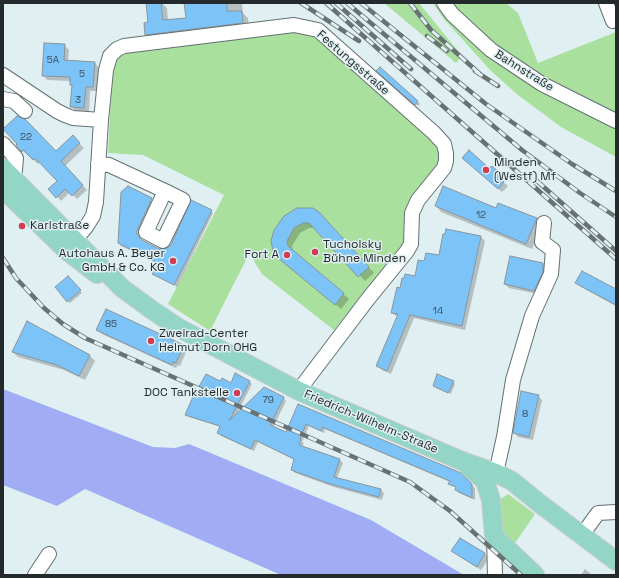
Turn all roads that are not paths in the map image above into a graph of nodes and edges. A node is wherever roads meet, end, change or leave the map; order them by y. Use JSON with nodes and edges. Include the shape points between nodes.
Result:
{"nodes":[{"id":1,"x":444,"y":3,"type":"edge"},
{"id":2,"x":606,"y":3,"type":"edge"},
{"id":3,"x":613,"y":21,"type":"dead end"},
{"id":4,"x":3,"y":75,"type":"edge"},
{"id":5,"x":3,"y":99,"type":"edge"},
{"id":6,"x":25,"y":111,"type":"dead end"},
{"id":7,"x":101,"y":120,"type":"junction"},
{"id":8,"x":616,"y":121,"type":"edge"},
{"id":9,"x":3,"y":144,"type":"edge"},
{"id":10,"x":98,"y":164,"type":"junction"},
{"id":11,"x":5,"y":179,"type":"edge"},
{"id":12,"x":165,"y":191,"type":"dead end"},
{"id":13,"x":544,"y":223,"type":"dead end"},
{"id":14,"x":71,"y":245,"type":"junction"},
{"id":15,"x":299,"y":391,"type":"junction"},
{"id":16,"x":462,"y":461,"type":"junction"},
{"id":17,"x":496,"y":473,"type":"junction"},
{"id":18,"x":521,"y":489,"type":"junction"},
{"id":19,"x":491,"y":500,"type":"junction"},
{"id":20,"x":616,"y":512,"type":"edge"},
{"id":21,"x":582,"y":535,"type":"junction"},
{"id":22,"x":494,"y":536,"type":"junction"},
{"id":23,"x":49,"y":554,"type":"dead end"},
{"id":24,"x":616,"y":561,"type":"edge"},
{"id":25,"x":35,"y":575,"type":"edge"},
{"id":26,"x":495,"y":575,"type":"edge"},
{"id":27,"x":535,"y":575,"type":"edge"}],
"edges":[{"from":1,"to":8,"type":"street","name":"Bahnstraße","via":[[452,14],[491,50],[542,84]]},
{"from":2,"to":3,"type":"street"},
{"from":4,"to":7,"type":"street","via":[[65,115]]},
{"from":5,"to":6,"type":"street","via":[[14,101]]},
{"from":7,"to":10,"type":"street","name":"Festungsstraße"},
{"from":7,"to":15,"type":"street","name":"Festungsstraße","via":[[106,70],[110,56],[116,49],[294,26],[318,30],[444,144],[444,168],[418,200],[412,213],[412,238],[407,251]]},
{"from":9,"to":11,"type":"street","via":[[16,158],[15,170]]},
{"from":10,"to":12,"type":"street","via":[[109,164]]},
{"from":10,"to":14,"type":"street","name":"Festungsstraße","via":[[93,216]]},
{"from":11,"to":14,"type":"main road","name":"Friedrich-Wilhelm-Straße"},
{"from":13,"to":17,"type":"street","via":[[542,242],[553,250],[552,274],[532,316],[513,380]]},
{"from":14,"to":15,"type":"main road","name":"Friedrich-Wilhelm-Straße","via":[[122,288],[179,328]]},
{"from":15,"to":16,"type":"main road","name":"Friedrich-Wilhelm-Straße"},
{"from":16,"to":17,"type":"main road","name":"Friedrich-Wilhelm-Straße"},
{"from":16,"to":19,"type":"main road","via":[[485,481]]},
{"from":17,"to":18,"type":"main road","name":"Friedrich-Wilhelm-Straße"},
{"from":18,"to":19,"type":"main road","via":[[501,488]]},
{"from":18,"to":21,"type":"main road","name":"Friedrich-Wilhelm-Straße"},
{"from":19,"to":22,"type":"main road"},
{"from":20,"to":21,"type":"street","via":[[598,513]]},
{"from":21,"to":24,"type":"main road","name":"Friedrich-Wilhelm-Straße"},
{"from":22,"to":26,"type":"street"},
{"from":22,"to":27,"type":"main road"},
{"from":23,"to":25,"type":"street"}]}
